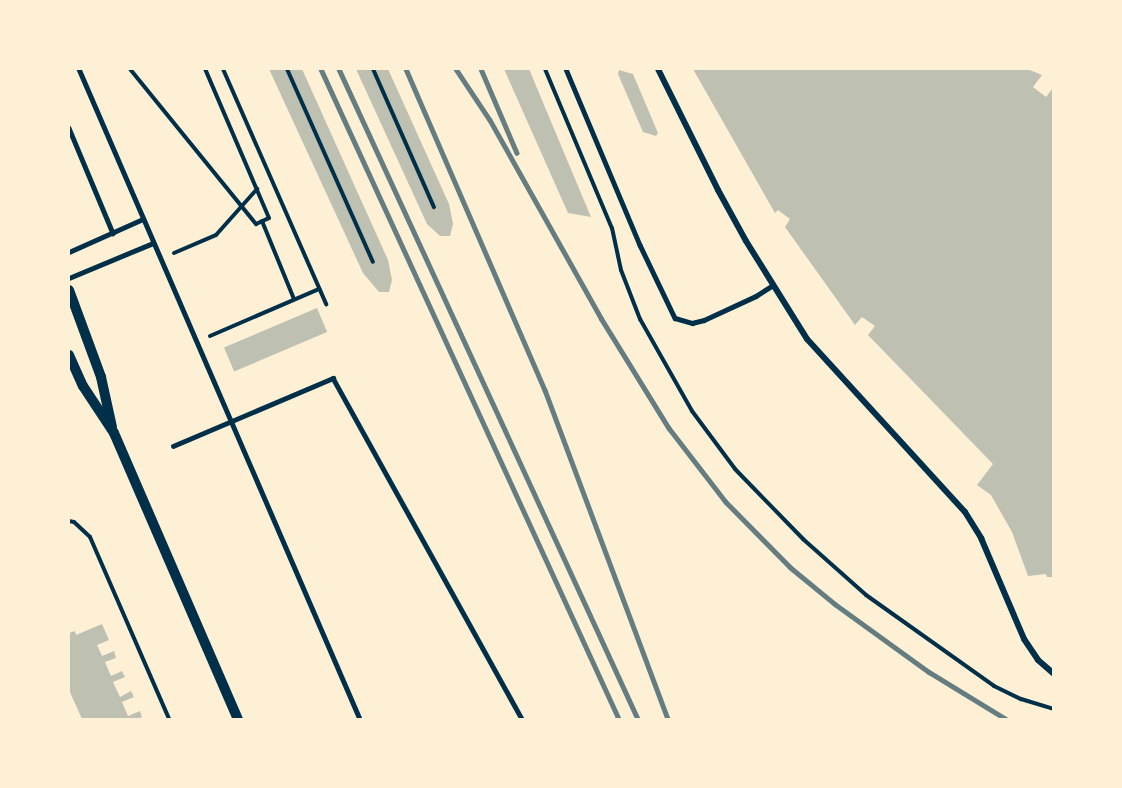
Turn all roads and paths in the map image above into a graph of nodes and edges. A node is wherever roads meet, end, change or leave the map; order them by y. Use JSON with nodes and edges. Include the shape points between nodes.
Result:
{"nodes":[{"id":1,"x":79,"y":69,"type":"edge"},
{"id":2,"x":130,"y":69,"type":"edge"},
{"id":3,"x":205,"y":69,"type":"edge"},
{"id":4,"x":223,"y":69,"type":"edge"},
{"id":5,"x":287,"y":69,"type":"edge"},
{"id":6,"x":373,"y":69,"type":"edge"},
{"id":7,"x":545,"y":69,"type":"edge"},
{"id":8,"x":566,"y":69,"type":"edge"},
{"id":9,"x":658,"y":69,"type":"edge"},
{"id":10,"x":69,"y":128,"type":"edge"},
{"id":11,"x":257,"y":189,"type":"junction"},
{"id":12,"x":242,"y":206,"type":"junction"},
{"id":13,"x":434,"y":207,"type":"dead end"},
{"id":14,"x":143,"y":219,"type":"junction"},
{"id":15,"x":262,"y":221,"type":"junction"},
{"id":16,"x":113,"y":233,"type":"junction"},
{"id":17,"x":153,"y":243,"type":"junction"},
{"id":18,"x":69,"y":252,"type":"edge"},
{"id":19,"x":174,"y":254,"type":"dead end"},
{"id":20,"x":373,"y":262,"type":"dead end"},
{"id":21,"x":69,"y":278,"type":"edge"},
{"id":22,"x":773,"y":285,"type":"junction"},
{"id":23,"x":319,"y":289,"type":"junction"},
{"id":24,"x":69,"y":290,"type":"edge"},
{"id":25,"x":294,"y":299,"type":"junction"},
{"id":26,"x":326,"y":304,"type":"dead end"},
{"id":27,"x":209,"y":336,"type":"dead end"},
{"id":28,"x":69,"y":355,"type":"edge"},
{"id":29,"x":230,"y":422,"type":"junction"},
{"id":30,"x":114,"y":433,"type":"junction"},
{"id":31,"x":173,"y":446,"type":"dead end"},
{"id":32,"x":69,"y":521,"type":"edge"},
{"id":33,"x":1053,"y":673,"type":"edge"},
{"id":34,"x":1053,"y":710,"type":"edge"},
{"id":35,"x":169,"y":719,"type":"edge"},
{"id":36,"x":238,"y":719,"type":"edge"},
{"id":37,"x":360,"y":719,"type":"edge"},
{"id":38,"x":522,"y":719,"type":"edge"}],
"edges":[{"from":1,"to":14,"type":"lane"},
{"from":2,"to":12,"type":"path"},
{"from":3,"to":11,"type":"path"},
{"from":4,"to":23,"type":"path"},
{"from":5,"to":20,"type":"path"},
{"from":6,"to":13,"type":"path"},
{"from":7,"to":34,"type":"path","via":[[612,228],[621,270],[640,319],[682,395],[735,469],[802,539],[866,595],[994,686]]},
{"from":8,"to":22,"type":"lane","via":[[675,318],[685,322],[704,320]]},
{"from":9,"to":22,"type":"street","via":[[718,190]]},
{"from":10,"to":16,"type":"lane"},
{"from":11,"to":12,"type":"path"},
{"from":11,"to":15,"type":"path","via":[[269,218]]},
{"from":12,"to":15,"type":"path","via":[[256,224]]},
{"from":12,"to":19,"type":"path","via":[[216,235]]},
{"from":14,"to":16,"type":"lane"},
{"from":14,"to":17,"type":"lane"},
{"from":15,"to":25,"type":"path"},
{"from":16,"to":18,"type":"lane"},
{"from":17,"to":21,"type":"lane"},
{"from":17,"to":29,"type":"lane"},
{"from":22,"to":33,"type":"street","via":[[807,339],[965,512],[981,538],[1024,639]]},
{"from":23,"to":25,"type":"path"},
{"from":23,"to":26,"type":"path"},
{"from":24,"to":30,"type":"street","via":[[101,377]]},
{"from":25,"to":27,"type":"path"},
{"from":28,"to":30,"type":"street","via":[[83,386]]},
{"from":29,"to":31,"type":"lane"},
{"from":29,"to":37,"type":"lane"},
{"from":29,"to":38,"type":"lane","via":[[333,378]]},
{"from":30,"to":36,"type":"street"},
{"from":32,"to":35,"type":"path","via":[[90,537]]}]}
